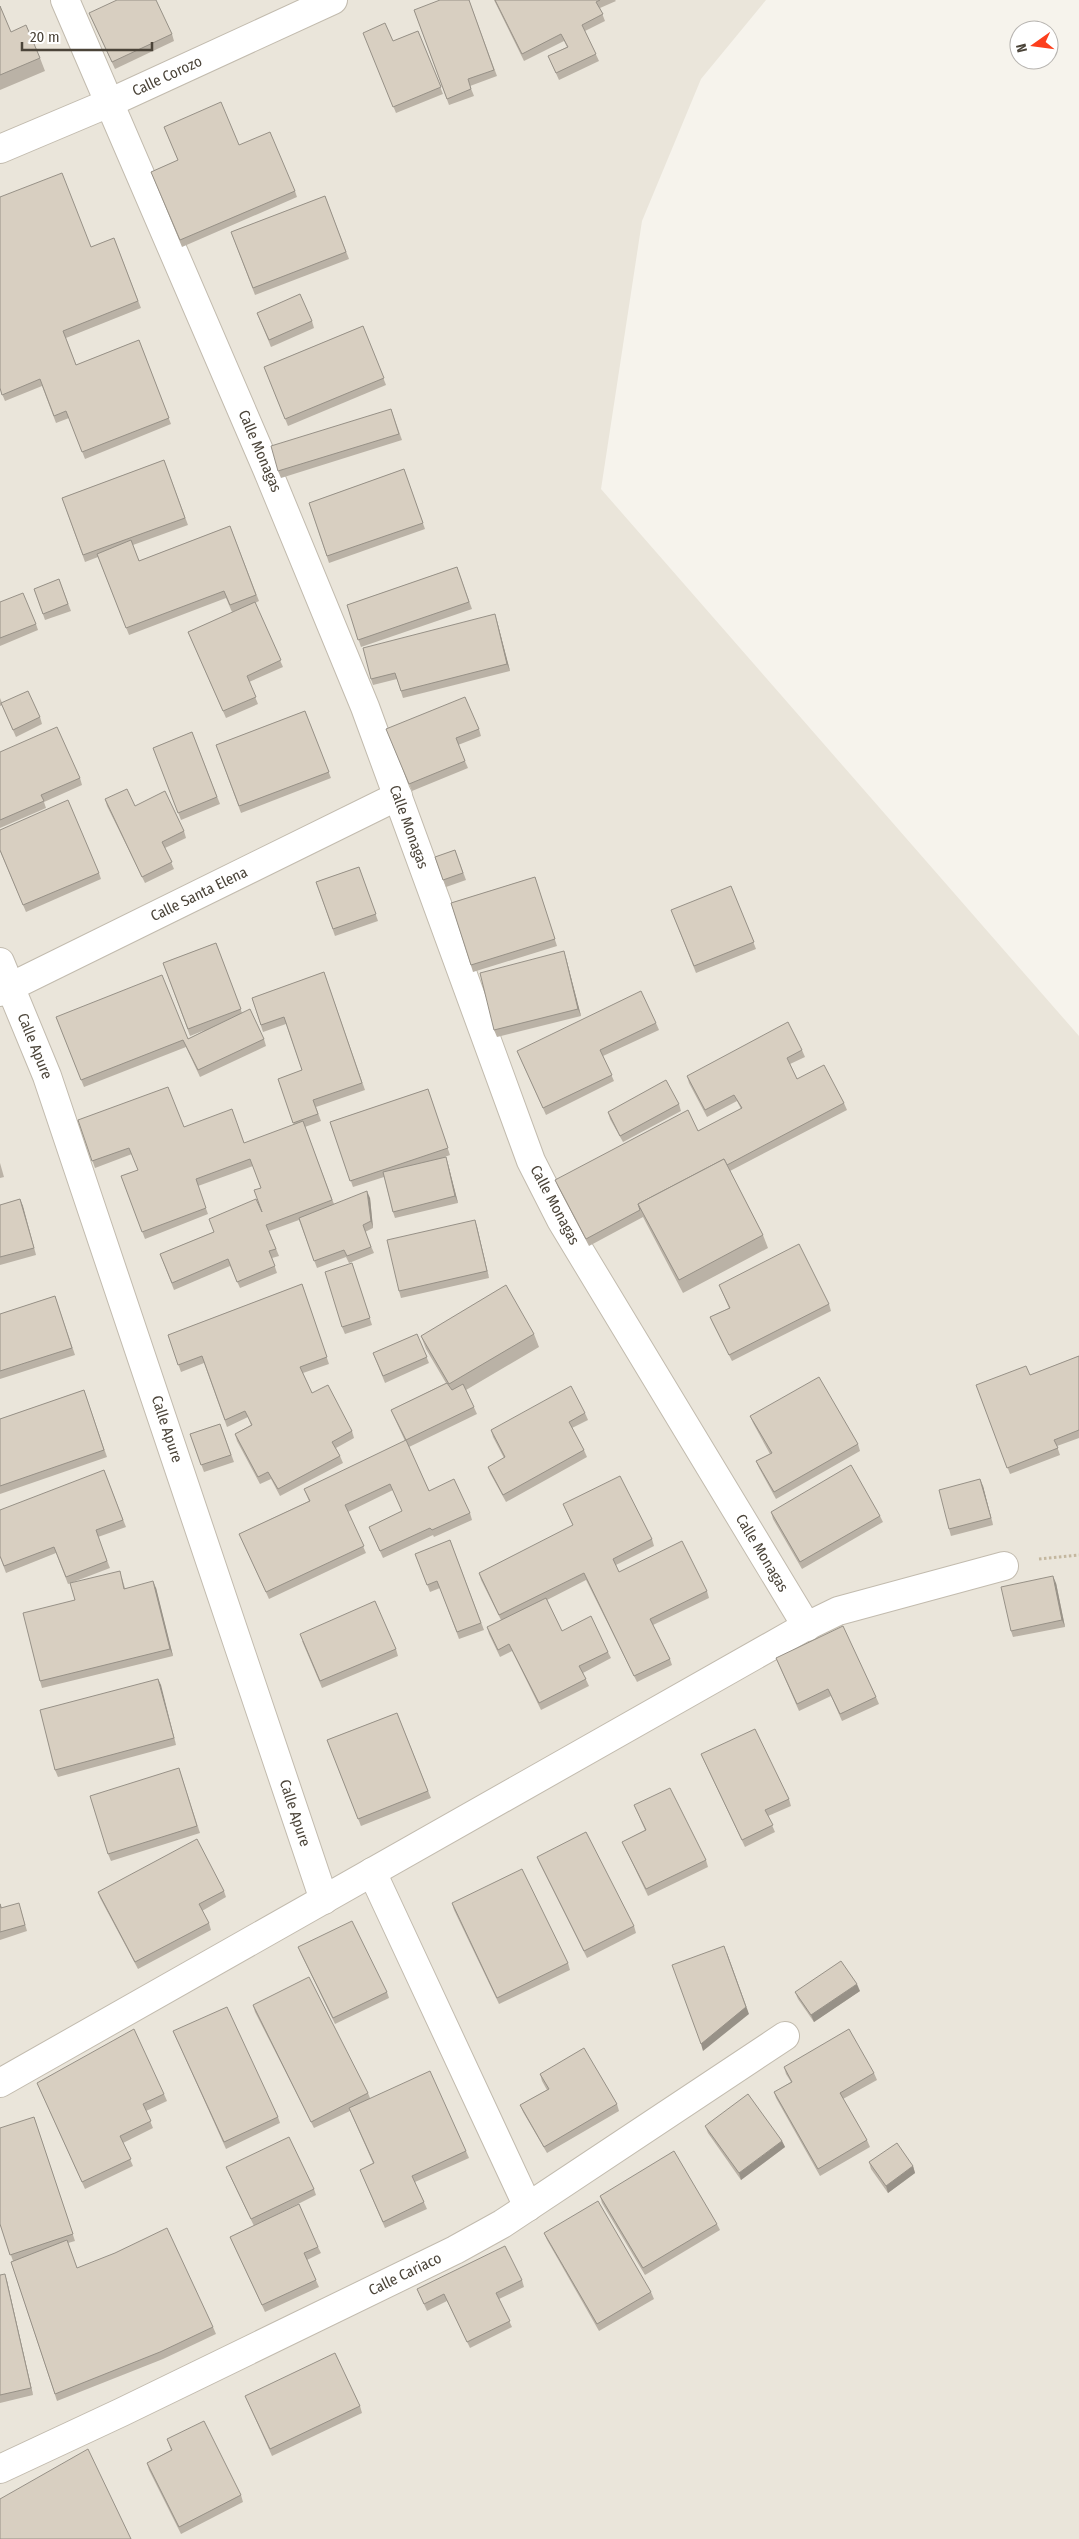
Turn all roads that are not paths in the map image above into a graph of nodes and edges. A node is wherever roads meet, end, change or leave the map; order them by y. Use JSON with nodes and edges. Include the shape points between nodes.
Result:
{"nodes":[{"id":1,"x":65,"y":0,"type":"edge"},
{"id":2,"x":333,"y":0,"type":"edge"},
{"id":3,"x":109,"y":103,"type":"junction"},
{"id":4,"x":0,"y":149,"type":"edge"},
{"id":5,"x":398,"y":796,"type":"junction"},
{"id":6,"x":0,"y":962,"type":"edge"},
{"id":7,"x":5,"y":989,"type":"edge"},
{"id":8,"x":1004,"y":1566,"type":"dead end"},
{"id":9,"x":807,"y":1627,"type":"junction"},
{"id":10,"x":372,"y":1872,"type":"junction"},
{"id":11,"x":324,"y":1900,"type":"junction"},
{"id":12,"x":785,"y":2036,"type":"dead end"},
{"id":13,"x":0,"y":2083,"type":"edge"},
{"id":14,"x":528,"y":2207,"type":"junction"},
{"id":15,"x":0,"y":2469,"type":"edge"}],
"edges":[{"from":1,"to":3,"type":"street","name":"Calle Monagas"},
{"from":2,"to":3,"type":"street","name":"Calle Corozo"},
{"from":3,"to":4,"type":"street","name":"Calle Corozo"},
{"from":3,"to":5,"type":"street","name":"Calle Monagas","via":[[313,577]]},
{"from":5,"to":7,"type":"street","name":"Calle Santa Elena"},
{"from":5,"to":9,"type":"street","name":"Calle Monagas","via":[[531,1161],[561,1220]]},
{"from":6,"to":7,"type":"street","name":"Calle Apure"},
{"from":7,"to":11,"type":"street","name":"Calle Apure","via":[[47,1076]]},
{"from":8,"to":9,"type":"street","via":[[838,1611]]},
{"from":9,"to":10,"type":"street"},
{"from":10,"to":11,"type":"street"},
{"from":10,"to":14,"type":"street"},
{"from":11,"to":13,"type":"street"},
{"from":12,"to":14,"type":"street","name":"Calle Cariaco"},
{"from":14,"to":15,"type":"street","name":"Calle Cariaco","via":[[455,2250]]}]}
